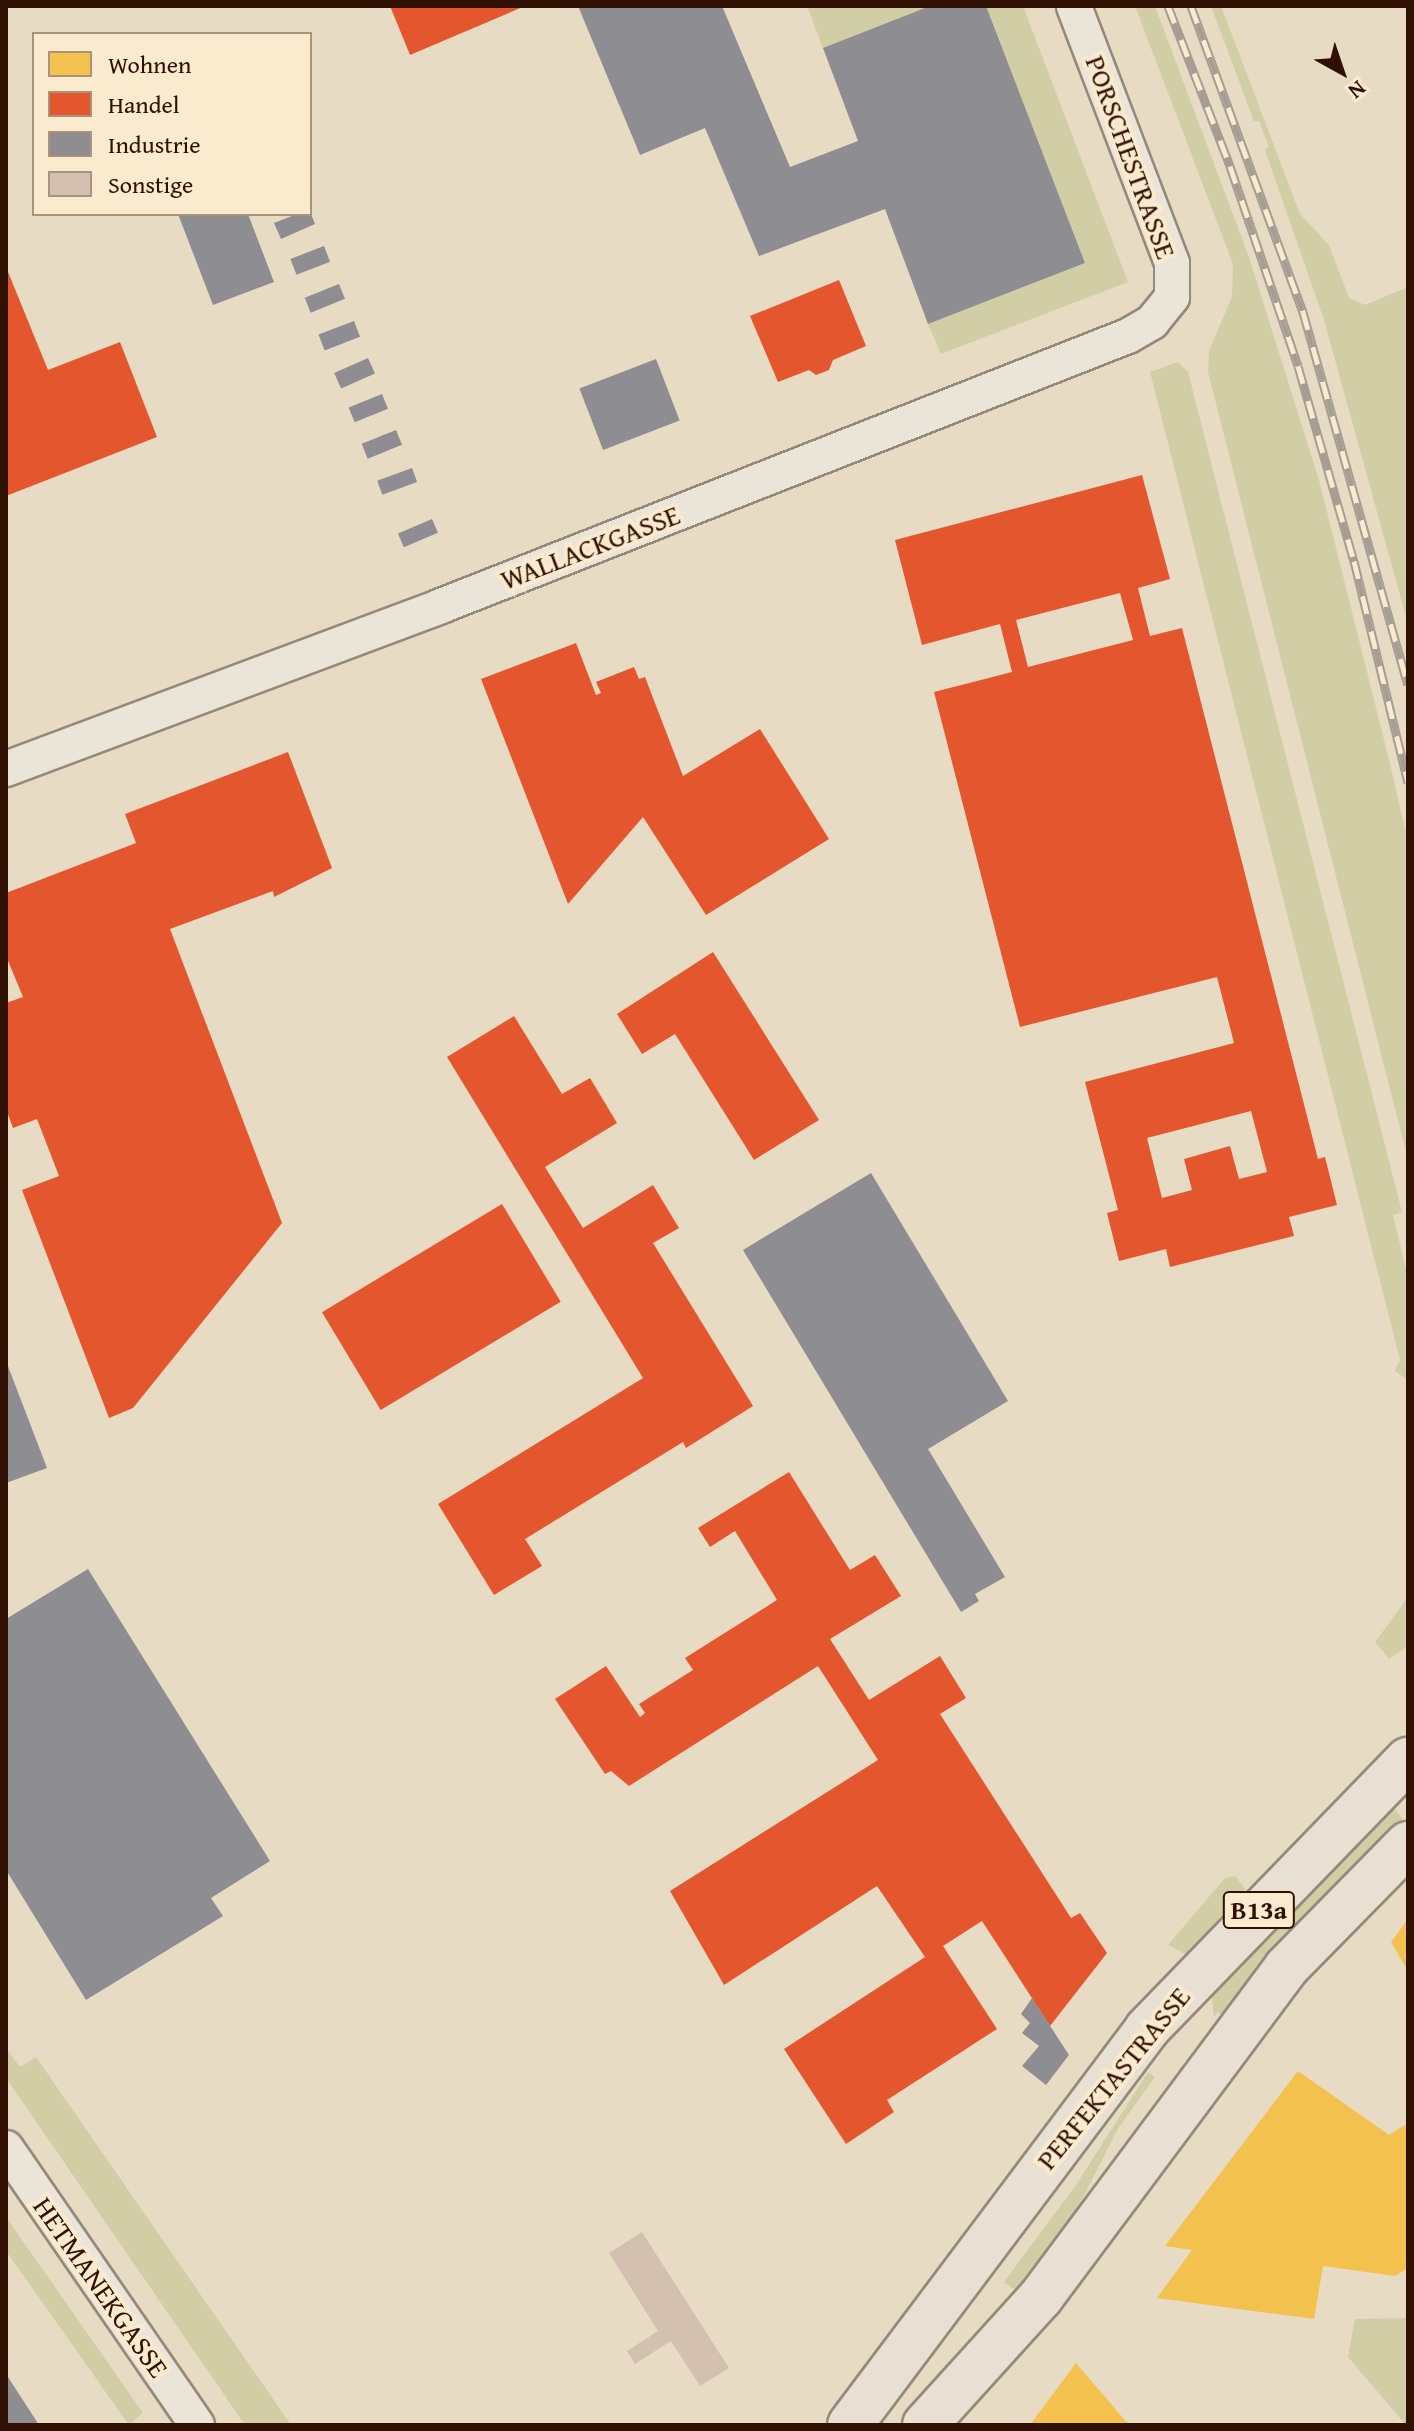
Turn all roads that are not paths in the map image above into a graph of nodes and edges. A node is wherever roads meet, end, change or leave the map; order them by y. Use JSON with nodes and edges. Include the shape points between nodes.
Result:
{"nodes":[{"id":1,"x":1074,"y":6,"type":"edge"},
{"id":2,"x":1165,"y":309,"type":"joint"},
{"id":3,"x":6,"y":769,"type":"edge"},
{"id":4,"x":1408,"y":1760,"type":"edge"},
{"id":5,"x":1408,"y":1844,"type":"edge"},
{"id":6,"x":6,"y":2148,"type":"edge"},
{"id":7,"x":197,"y":2425,"type":"edge"},
{"id":8,"x":850,"y":2425,"type":"edge"},
{"id":9,"x":925,"y":2425,"type":"edge"}],
"edges":[{"from":1,"to":2,"type":"street","name":"PORSCHESTRASSE","via":[[1172,263],[1172,297]]},
{"from":2,"to":3,"type":"street","name":"WALLACKGASSE","via":[[1128,336],[1099,348],[441,606]]},
{"from":4,"to":8,"type":"main road","name":"PERFEKTASTRASSE","number":"B13a","via":[[1147,2029]]},
{"from":5,"to":9,"type":"main road","number":"B13a","via":[[1286,1968],[1041,2297]]},
{"from":6,"to":7,"type":"street","name":"HETMANEKGASSE"}]}
